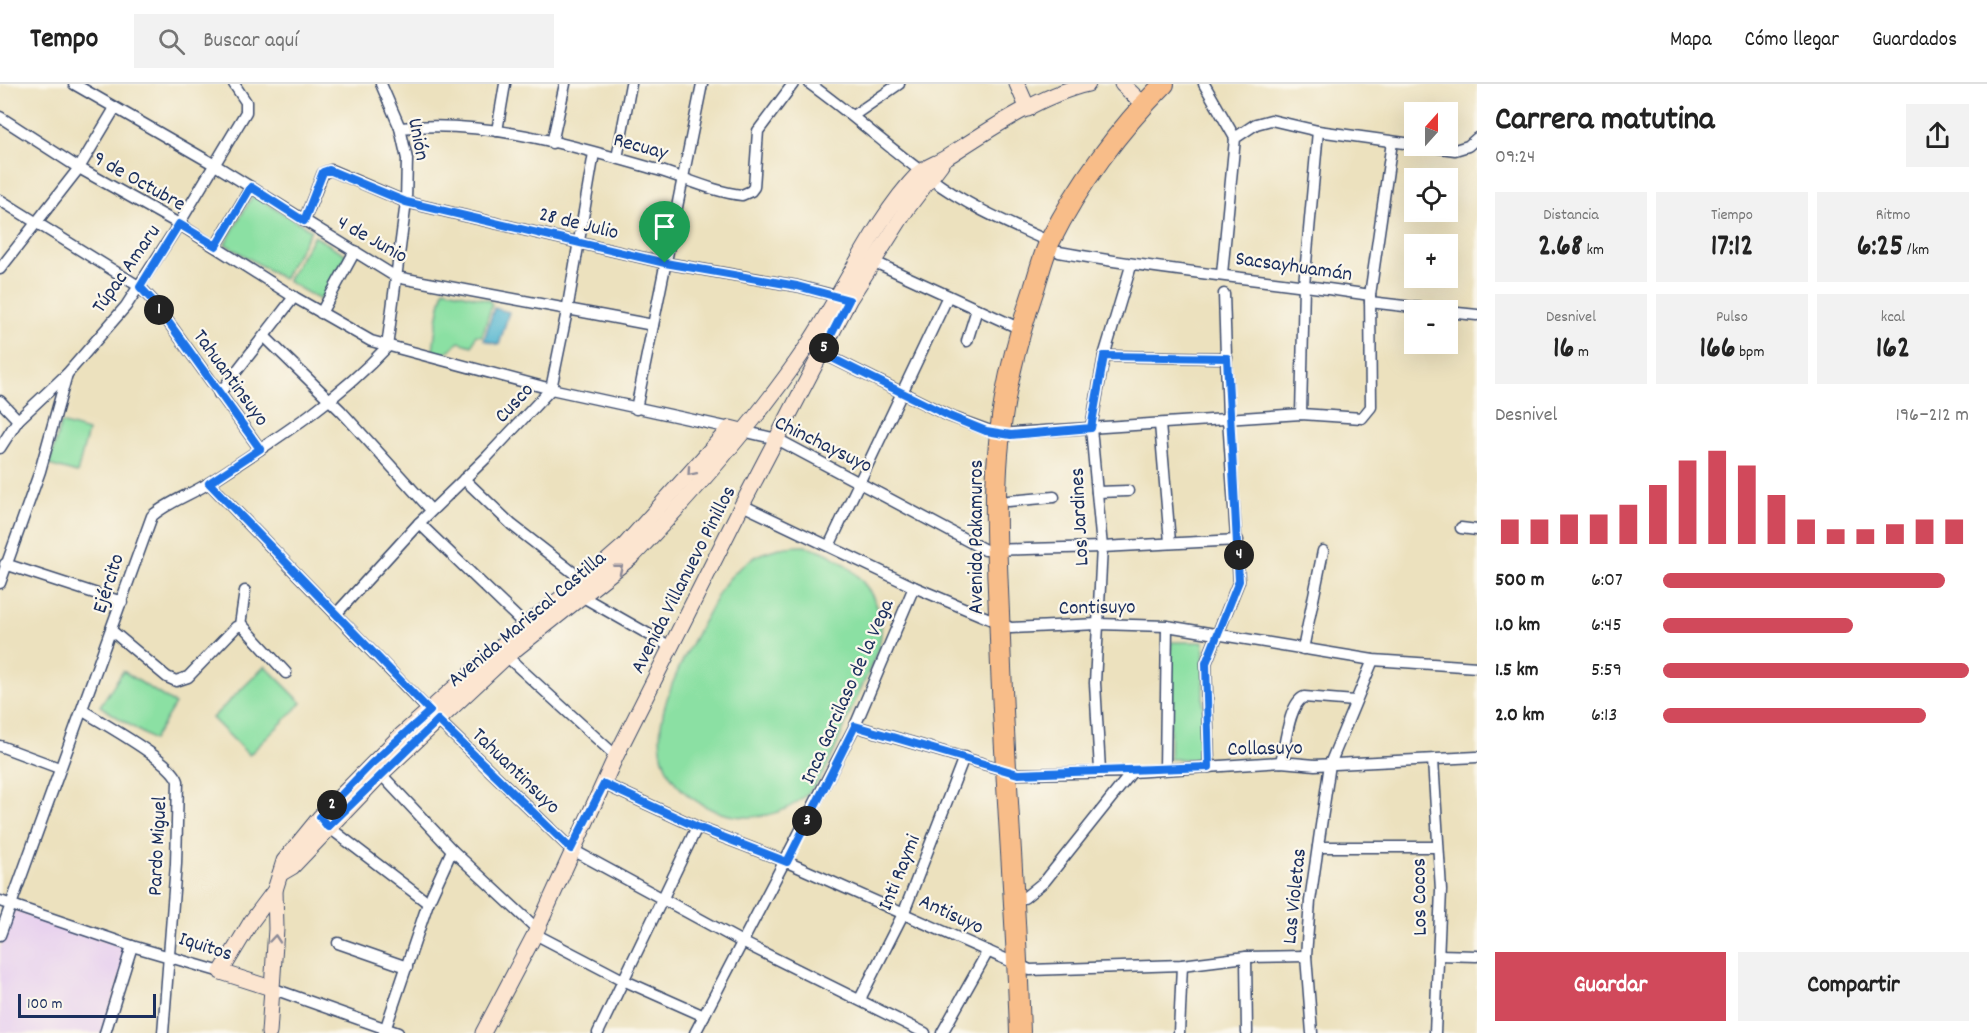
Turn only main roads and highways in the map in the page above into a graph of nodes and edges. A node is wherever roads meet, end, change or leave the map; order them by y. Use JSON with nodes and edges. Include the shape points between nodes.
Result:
{"nodes":[{"id":1,"x":1164,"y":84,"type":"edge"},
{"id":2,"x":1173,"y":84,"type":"edge"},
{"id":3,"x":1147,"y":108,"type":"junction"},
{"id":4,"x":1005,"y":434,"type":"junction"},
{"id":5,"x":1003,"y":549,"type":"junction"},
{"id":6,"x":1011,"y":772,"type":"junction"},
{"id":7,"x":1024,"y":967,"type":"junction"},
{"id":8,"x":1020,"y":1033,"type":"edge"},
{"id":9,"x":1031,"y":1033,"type":"edge"}],
"edges":[{"from":1,"to":3,"type":"highway","name":"Avenida Pakamuros"},
{"from":2,"to":3,"type":"highway","name":"Avenida Pakamuros"},
{"from":3,"to":4,"type":"highway","name":"Avenida Pakamuros","via":[[1057,247],[1025,331]]},
{"from":4,"to":5,"type":"highway","name":"Avenida Pakamuros"},
{"from":4,"to":5,"type":"highway","name":"Avenida Pakamuros","via":[[1008,501]]},
{"from":5,"to":6,"type":"highway","name":"Avenida Pakamuros"},
{"from":6,"to":7,"type":"highway","name":"Avenida Pakamuros"},
{"from":6,"to":7,"type":"highway","name":"Avenida Pakamuros","via":[[1024,898]]},
{"from":7,"to":8,"type":"highway","name":"Avenida Pakamuros"},
{"from":7,"to":9,"type":"highway","name":"Avenida Pakamuros"}]}
